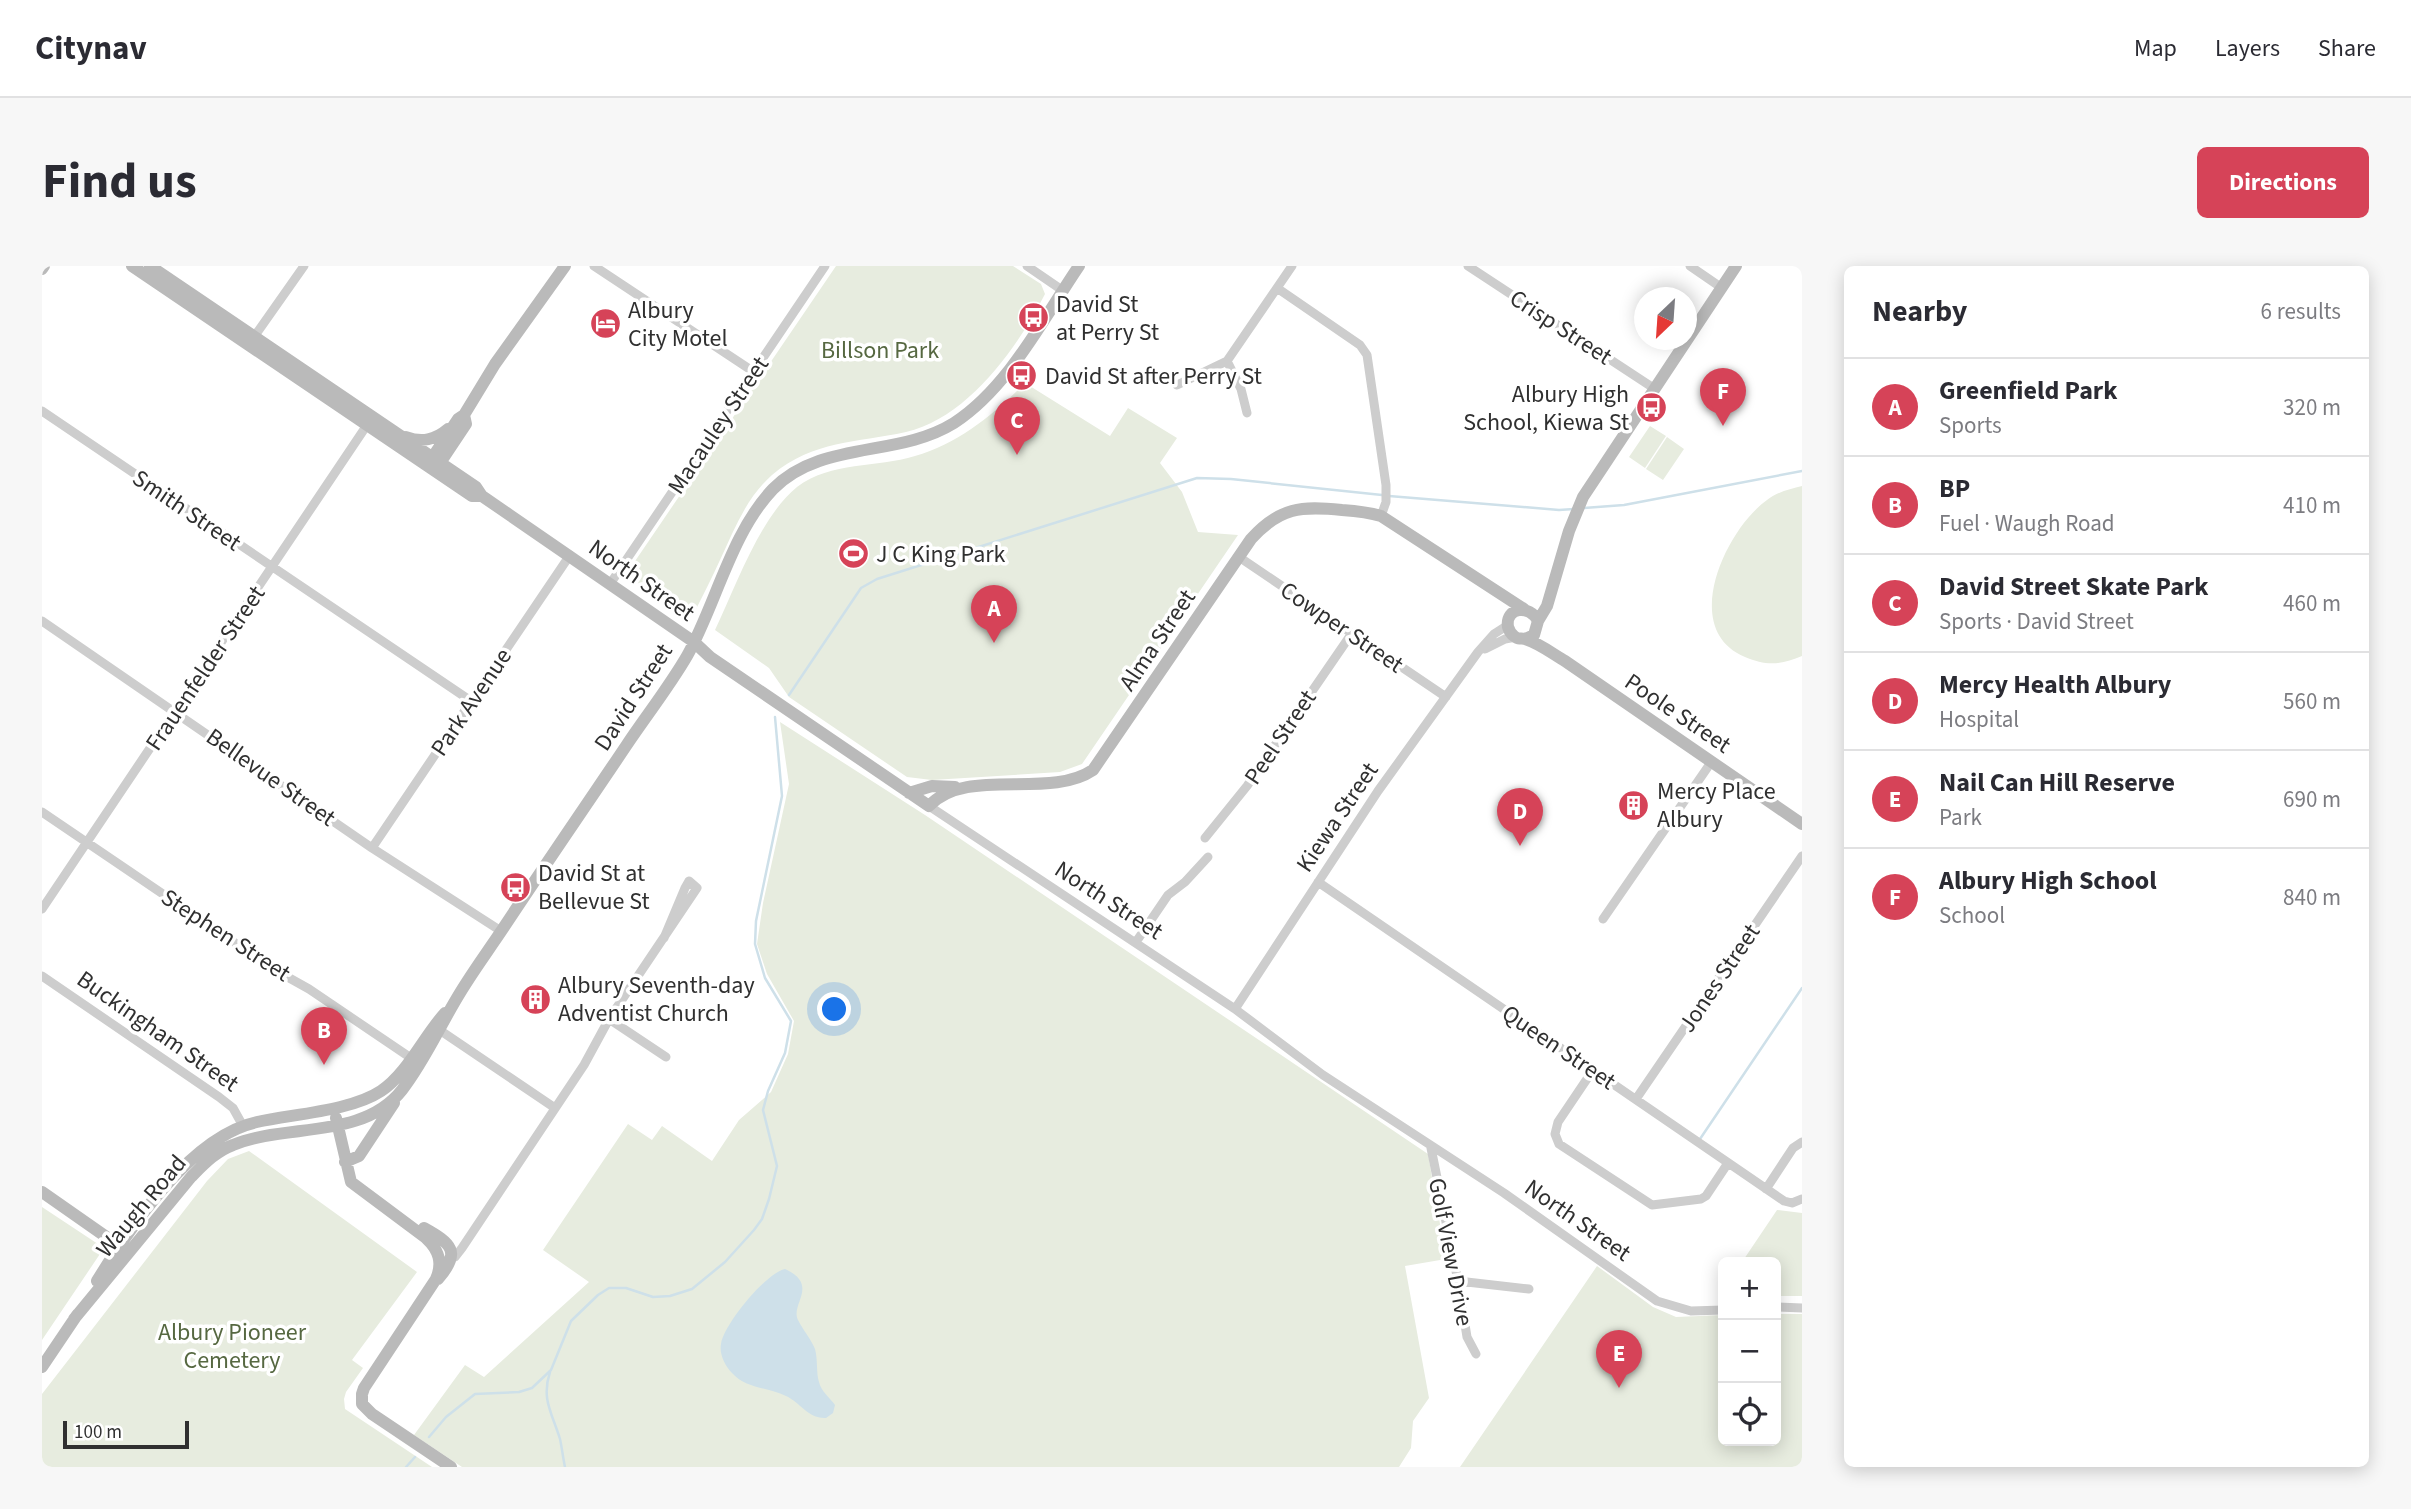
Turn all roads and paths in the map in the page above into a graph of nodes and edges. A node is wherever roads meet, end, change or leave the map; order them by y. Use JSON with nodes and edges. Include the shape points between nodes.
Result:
{"nodes":[{"id":1,"x":132,"y":266,"type":"edge"},
{"id":2,"x":150,"y":266,"type":"edge"},
{"id":3,"x":304,"y":266,"type":"edge"},
{"id":4,"x":565,"y":266,"type":"edge"},
{"id":5,"x":594,"y":266,"type":"edge"},
{"id":6,"x":825,"y":266,"type":"edge"},
{"id":7,"x":1027,"y":266,"type":"edge"},
{"id":8,"x":1079,"y":266,"type":"edge"},
{"id":9,"x":1292,"y":266,"type":"edge"},
{"id":10,"x":1468,"y":266,"type":"edge"},
{"id":11,"x":1690,"y":266,"type":"edge"},
{"id":12,"x":1736,"y":266,"type":"edge"},
{"id":13,"x":1277,"y":288,"type":"junction"},
{"id":14,"x":1722,"y":288,"type":"junction"},
{"id":15,"x":1062,"y":290,"type":"junction"},
{"id":16,"x":254,"y":337,"type":"junction"},
{"id":17,"x":1227,"y":361,"type":"junction"},
{"id":18,"x":754,"y":372,"type":"junction"},
{"id":19,"x":1177,"y":384,"type":"dead end"},
{"id":20,"x":1655,"y":389,"type":"junction"},
{"id":21,"x":42,"y":411,"type":"edge"},
{"id":22,"x":1248,"y":413,"type":"dead end"},
{"id":23,"x":461,"y":417,"type":"junction"},
{"id":24,"x":367,"y":425,"type":"junction"},
{"id":25,"x":395,"y":432,"type":"junction"},
{"id":26,"x":435,"y":463,"type":"junction"},
{"id":27,"x":1381,"y":516,"type":"junction"},
{"id":28,"x":570,"y":555,"type":"junction"},
{"id":29,"x":1239,"y":557,"type":"junction"},
{"id":30,"x":272,"y":568,"type":"junction"},
{"id":31,"x":610,"y":584,"type":"junction"},
{"id":32,"x":1484,"y":584,"type":"junction"},
{"id":33,"x":1552,"y":586,"type":"junction"},
{"id":34,"x":1526,"y":610,"type":"junction"},
{"id":35,"x":1509,"y":620,"type":"junction"},
{"id":36,"x":42,"y":621,"type":"edge"},
{"id":37,"x":1537,"y":626,"type":"junction"},
{"id":38,"x":1352,"y":633,"type":"junction"},
{"id":39,"x":1520,"y":638,"type":"junction"},
{"id":40,"x":694,"y":642,"type":"junction"},
{"id":41,"x":1478,"y":652,"type":"junction"},
{"id":42,"x":1565,"y":661,"type":"junction"},
{"id":43,"x":1446,"y":697,"type":"junction"},
{"id":44,"x":471,"y":701,"type":"junction"},
{"id":45,"x":176,"y":712,"type":"junction"},
{"id":46,"x":1712,"y":761,"type":"junction"},
{"id":47,"x":963,"y":788,"type":"junction"},
{"id":48,"x":909,"y":793,"type":"junction"},
{"id":49,"x":929,"y":806,"type":"junction"},
{"id":50,"x":42,"y":812,"type":"edge"},
{"id":51,"x":1802,"y":824,"type":"edge"},
{"id":52,"x":1205,"y":838,"type":"dead end"},
{"id":53,"x":86,"y":842,"type":"junction"},
{"id":54,"x":372,"y":848,"type":"junction"},
{"id":55,"x":1802,"y":856,"type":"edge"},
{"id":56,"x":1208,"y":858,"type":"dead end"},
{"id":57,"x":1318,"y":882,"type":"junction"},
{"id":58,"x":697,"y":888,"type":"dead end"},
{"id":59,"x":42,"y":909,"type":"edge"},
{"id":60,"x":1603,"y":919,"type":"dead end"},
{"id":61,"x":501,"y":931,"type":"junction"},
{"id":62,"x":1136,"y":942,"type":"junction"},
{"id":63,"x":42,"y":976,"type":"edge"},
{"id":64,"x":454,"y":1004,"type":"junction"},
{"id":65,"x":1235,"y":1009,"type":"junction"},
{"id":66,"x":609,"y":1019,"type":"junction"},
{"id":67,"x":441,"y":1031,"type":"junction"},
{"id":68,"x":666,"y":1057,"type":"dead end"},
{"id":69,"x":411,"y":1058,"type":"junction"},
{"id":70,"x":1593,"y":1070,"type":"junction"},
{"id":71,"x":403,"y":1088,"type":"junction"},
{"id":72,"x":1636,"y":1099,"type":"junction"},
{"id":73,"x":333,"y":1107,"type":"junction"},
{"id":74,"x":555,"y":1108,"type":"junction"},
{"id":75,"x":337,"y":1124,"type":"junction"},
{"id":76,"x":243,"y":1126,"type":"junction"},
{"id":77,"x":1802,"y":1142,"type":"edge"},
{"id":78,"x":1431,"y":1148,"type":"junction"},
{"id":79,"x":345,"y":1163,"type":"junction"},
{"id":80,"x":1728,"y":1163,"type":"junction"},
{"id":81,"x":1766,"y":1189,"type":"junction"},
{"id":82,"x":42,"y":1192,"type":"edge"},
{"id":83,"x":1802,"y":1199,"type":"edge"},
{"id":84,"x":124,"y":1249,"type":"junction"},
{"id":85,"x":445,"y":1259,"type":"junction"},
{"id":86,"x":1458,"y":1282,"type":"junction"},
{"id":87,"x":1529,"y":1289,"type":"dead end"},
{"id":88,"x":1781,"y":1307,"type":"edge"},
{"id":89,"x":1802,"y":1308,"type":"edge"},
{"id":90,"x":1718,"y":1310,"type":"edge"},
{"id":91,"x":1476,"y":1354,"type":"dead end"},
{"id":92,"x":42,"y":1367,"type":"edge"},
{"id":93,"x":451,"y":1467,"type":"edge"}],
"edges":[{"from":1,"to":24,"type":"main road","name":"North Street"},
{"from":2,"to":16,"type":"main road","name":"North Street"},
{"from":3,"to":16,"type":"street"},
{"from":4,"to":23,"type":"main road"},
{"from":5,"to":18,"type":"street"},
{"from":6,"to":18,"type":"street","name":"Macauley Street"},
{"from":7,"to":15,"type":"street"},
{"from":8,"to":15,"type":"main road","name":"David Street"},
{"from":9,"to":13,"type":"street"},
{"from":10,"to":20,"type":"street","name":"Crisp Street"},
{"from":11,"to":14,"type":"street"},
{"from":12,"to":14,"type":"main road"},
{"from":13,"to":17,"type":"street"},
{"from":13,"to":27,"type":"street","via":[[1364,350],[1386,487]]},
{"from":14,"to":20,"type":"main road"},
{"from":15,"to":40,"type":"main road","name":"David Street","via":[[1004,377],[954,423],[914,439],[823,459],[773,489],[742,535]]},
{"from":16,"to":25,"type":"main road","name":"North Street"},
{"from":17,"to":19,"type":"street"},
{"from":17,"to":22,"type":"street"},
{"from":18,"to":31,"type":"street","name":"Macauley Street"},
{"from":20,"to":33,"type":"main road","via":[[1581,503]]},
{"from":21,"to":30,"type":"street","name":"Smith Street"},
{"from":23,"to":25,"type":"main road","via":[[430,439]]},
{"from":23,"to":26,"type":"main road"},
{"from":24,"to":26,"type":"main road","name":"North Street"},
{"from":24,"to":30,"type":"street","name":"Frauenfelder Street"},
{"from":25,"to":26,"type":"main road","name":"North Street"},
{"from":26,"to":28,"type":"main road","name":"North Street"},
{"from":27,"to":29,"type":"main road","name":"Alma Street","via":[[1317,507],[1289,511],[1262,527]]},
{"from":27,"to":32,"type":"main road"},
{"from":28,"to":31,"type":"main road","name":"North Street"},
{"from":28,"to":44,"type":"street","name":"Park Avenue"},
{"from":29,"to":38,"type":"street","name":"Cowper Street"},
{"from":29,"to":47,"type":"main road","name":"Alma Street","via":[[1093,770],[1065,781]]},
{"from":30,"to":44,"type":"street","name":"Smith Street"},
{"from":30,"to":45,"type":"street","name":"Frauenfelder Street"},
{"from":31,"to":40,"type":"main road","name":"North Street"},
{"from":32,"to":34,"type":"main road","name":"Poole Street"},
{"from":32,"to":35,"type":"main road"},
{"from":33,"to":34,"type":"main road","via":[[1543,600]]},
{"from":33,"to":37,"type":"main road"},
{"from":34,"to":35,"type":"main road","via":[[1519,610]]},
{"from":34,"to":37,"type":"main road","name":"Poole Street"},
{"from":35,"to":39,"type":"main road"},
{"from":35,"to":41,"type":"street","name":"Kiewa Street"},
{"from":36,"to":45,"type":"street","name":"Bellevue Street"},
{"from":37,"to":39,"type":"main road"},
{"from":37,"to":42,"type":"main road","name":"Poole Street"},
{"from":38,"to":43,"type":"street","name":"Cowper Street"},
{"from":38,"to":52,"type":"street","name":"Peel Street","via":[[1247,786]]},
{"from":39,"to":41,"type":"street"},
{"from":39,"to":42,"type":"main road","name":"Poole Street"},
{"from":40,"to":48,"type":"main road","name":"North Street"},
{"from":40,"to":61,"type":"main road","name":"David Street"},
{"from":41,"to":43,"type":"street","name":"Kiewa Street"},
{"from":42,"to":46,"type":"main road","name":"Poole Street"},
{"from":43,"to":57,"type":"street","name":"Kiewa Street"},
{"from":44,"to":54,"type":"street","name":"Park Avenue"},
{"from":45,"to":53,"type":"street","name":"Frauenfelder Street"},
{"from":45,"to":54,"type":"street","name":"Bellevue Street"},
{"from":46,"to":51,"type":"main road","name":"Poole Street"},
{"from":46,"to":60,"type":"street"},
{"from":47,"to":48,"type":"main road","name":"Alma Street","via":[[932,786]]},
{"from":47,"to":49,"type":"main road","name":"Alma Street","via":[[940,796]]},
{"from":48,"to":49,"type":"main road","name":"North Street"},
{"from":49,"to":62,"type":"street","name":"North Street"},
{"from":50,"to":53,"type":"street","name":"Stephen Street"},
{"from":53,"to":59,"type":"street","name":"Frauenfelder Street"},
{"from":53,"to":69,"type":"street","name":"Stephen Street"},
{"from":54,"to":61,"type":"street","name":"Bellevue Street"},
{"from":55,"to":72,"type":"street","name":"Jones Street"},
{"from":56,"to":62,"type":"street","via":[[1168,895]]},
{"from":57,"to":65,"type":"street","name":"Kiewa Street"},
{"from":57,"to":70,"type":"street","name":"Queen Street"},
{"from":58,"to":66,"type":"street","via":[[689,881],[664,938]]},
{"from":61,"to":64,"type":"main road","name":"David Street"},
{"from":62,"to":65,"type":"street","name":"North Street"},
{"from":63,"to":76,"type":"street","name":"Buckingham Street","via":[[233,1108]]},
{"from":64,"to":67,"type":"main road","name":"David Street"},
{"from":64,"to":69,"type":"main road","name":"David Street"},
{"from":65,"to":78,"type":"street","name":"North Street"},
{"from":66,"to":68,"type":"street"},
{"from":66,"to":74,"type":"street"},
{"from":67,"to":71,"type":"main road","name":"David Street"},
{"from":67,"to":74,"type":"street"},
{"from":69,"to":73,"type":"main road","name":"David Street","via":[[384,1090]]},
{"from":70,"to":72,"type":"street","name":"Queen Street"},
{"from":70,"to":80,"type":"street","via":[[1558,1122],[1555,1134],[1559,1144],[1652,1205],[1701,1199]]},
{"from":71,"to":75,"type":"main road","name":"David Street","via":[[377,1112]]},
{"from":71,"to":79,"type":"main road","via":[[359,1156]]},
{"from":72,"to":80,"type":"street","name":"Queen Street"},
{"from":73,"to":75,"type":"main road"},
{"from":73,"to":76,"type":"main road","name":"Waugh Road"},
{"from":74,"to":85,"type":"street","via":[[462,1248]]},
{"from":75,"to":79,"type":"main road"},
{"from":75,"to":84,"type":"main road","name":"Waugh Road","via":[[230,1145],[207,1160]]},
{"from":76,"to":84,"type":"main road","name":"Waugh Road","via":[[225,1134],[185,1167],[137,1220]]},
{"from":77,"to":81,"type":"street"},
{"from":78,"to":86,"type":"street","name":"Golf View Drive"},
{"from":78,"to":90,"type":"street","name":"North Street","via":[[1504,1193],[1657,1301],[1691,1311]]},
{"from":79,"to":85,"type":"main road","via":[[354,1184],[447,1242],[452,1252]]},
{"from":80,"to":81,"type":"street","name":"Queen Street"},
{"from":81,"to":83,"type":"street","name":"Queen Street","via":[[1789,1203]]},
{"from":82,"to":84,"type":"main road"},
{"from":84,"to":92,"type":"main road","name":"Waugh Road"},
{"from":85,"to":93,"type":"main road","via":[[364,1388],[362,1400],[368,1411]]},
{"from":86,"to":87,"type":"street"},
{"from":86,"to":91,"type":"street","name":"Golf View Drive","via":[[1466,1337]]},
{"from":88,"to":89,"type":"street"}]}
